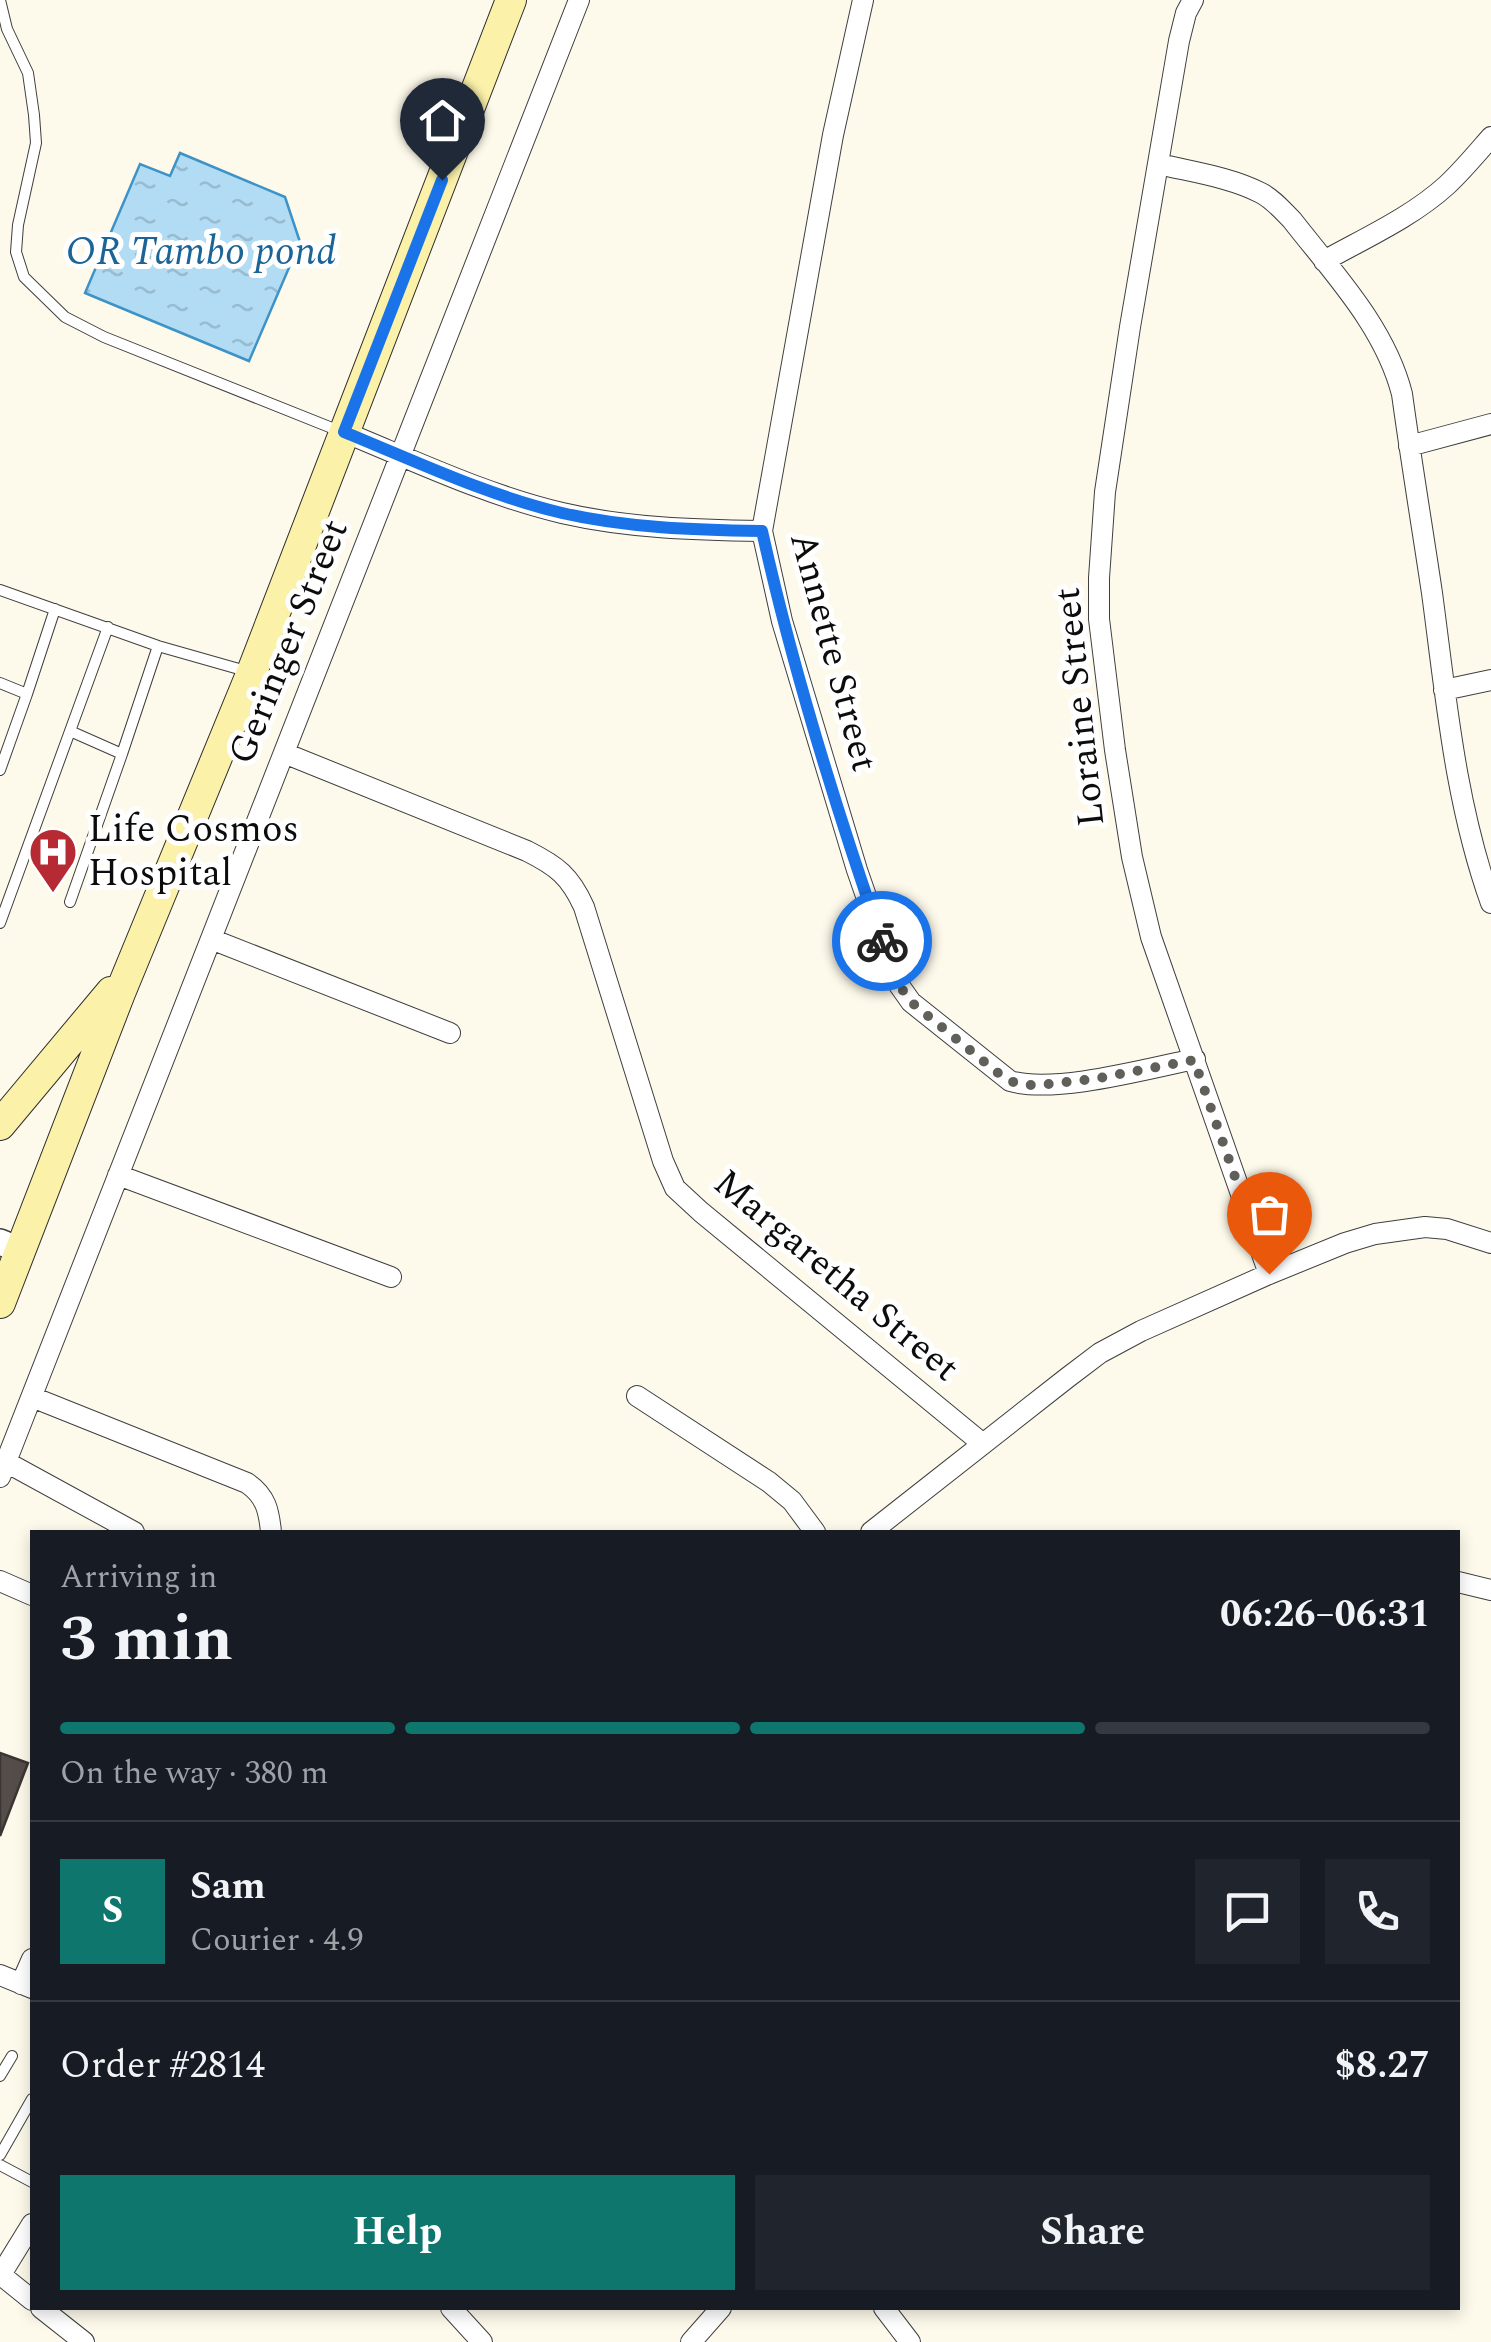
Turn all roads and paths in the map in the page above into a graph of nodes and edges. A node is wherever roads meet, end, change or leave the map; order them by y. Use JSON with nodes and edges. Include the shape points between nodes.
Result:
{"nodes":[{"id":1,"x":0,"y":0,"type":"edge"},
{"id":2,"x":511,"y":0,"type":"edge"},
{"id":3,"x":579,"y":0,"type":"edge"},
{"id":4,"x":863,"y":0,"type":"edge"},
{"id":5,"x":1193,"y":0,"type":"edge"},
{"id":6,"x":1491,"y":137,"type":"edge"},
{"id":7,"x":1158,"y":164,"type":"junction"},
{"id":8,"x":1324,"y":260,"type":"junction"},
{"id":9,"x":1491,"y":424,"type":"edge"},
{"id":10,"x":344,"y":432,"type":"junction"},
{"id":11,"x":1409,"y":446,"type":"junction"},
{"id":12,"x":401,"y":455,"type":"junction"},
{"id":13,"x":762,"y":531,"type":"junction"},
{"id":14,"x":0,"y":590,"type":"edge"},
{"id":15,"x":56,"y":609,"type":"junction"},
{"id":16,"x":108,"y":627,"type":"junction"},
{"id":17,"x":158,"y":646,"type":"junction"},
{"id":18,"x":252,"y":672,"type":"junction"},
{"id":19,"x":1491,"y":680,"type":"edge"},
{"id":20,"x":0,"y":683,"type":"edge"},
{"id":21,"x":1444,"y":690,"type":"junction"},
{"id":22,"x":27,"y":694,"type":"junction"},
{"id":23,"x":70,"y":731,"type":"junction"},
{"id":24,"x":284,"y":753,"type":"junction"},
{"id":25,"x":122,"y":754,"type":"junction"},
{"id":26,"x":0,"y":770,"type":"edge"},
{"id":27,"x":70,"y":902,"type":"dead end"},
{"id":28,"x":1491,"y":903,"type":"edge"},
{"id":29,"x":0,"y":923,"type":"edge"},
{"id":30,"x":211,"y":939,"type":"junction"},
{"id":31,"x":130,"y":970,"type":"junction"},
{"id":32,"x":450,"y":1033,"type":"dead end"},
{"id":33,"x":1194,"y":1060,"type":"junction"},
{"id":34,"x":0,"y":1125,"type":"edge"},
{"id":35,"x":118,"y":1175,"type":"junction"},
{"id":36,"x":1491,"y":1242,"type":"edge"},
{"id":37,"x":10,"y":1246,"type":"edge"},
{"id":38,"x":1269,"y":1274,"type":"junction"},
{"id":39,"x":391,"y":1278,"type":"dead end"},
{"id":40,"x":0,"y":1302,"type":"edge"},
{"id":41,"x":637,"y":1396,"type":"dead end"},
{"id":42,"x":32,"y":1397,"type":"junction"},
{"id":43,"x":983,"y":1444,"type":"junction"},
{"id":44,"x":3,"y":1470,"type":"edge"},
{"id":45,"x":130,"y":1530,"type":"edge"},
{"id":46,"x":271,"y":1530,"type":"edge"},
{"id":47,"x":813,"y":1530,"type":"edge"},
{"id":48,"x":874,"y":1530,"type":"edge"},
{"id":49,"x":0,"y":1582,"type":"edge"},
{"id":50,"x":1460,"y":1582,"type":"edge"},
{"id":51,"x":1491,"y":1590,"type":"edge"},
{"id":52,"x":30,"y":1593,"type":"edge"},
{"id":53,"x":0,"y":1975,"type":"edge"},
{"id":54,"x":27,"y":1986,"type":"edge"},
{"id":55,"x":12,"y":2056,"type":"dead end"},
{"id":56,"x":0,"y":2076,"type":"edge"},
{"id":57,"x":30,"y":2102,"type":"edge"},
{"id":58,"x":0,"y":2155,"type":"edge"},
{"id":59,"x":0,"y":2165,"type":"edge"},
{"id":60,"x":30,"y":2181,"type":"edge"},
{"id":61,"x":30,"y":2227,"type":"edge"},
{"id":62,"x":0,"y":2276,"type":"edge"},
{"id":63,"x":30,"y":2298,"type":"edge"},
{"id":64,"x":44,"y":2310,"type":"edge"},
{"id":65,"x":453,"y":2310,"type":"edge"},
{"id":66,"x":718,"y":2310,"type":"edge"},
{"id":67,"x":886,"y":2310,"type":"edge"},
{"id":68,"x":84,"y":2342,"type":"edge"},
{"id":69,"x":482,"y":2342,"type":"edge"},
{"id":70,"x":690,"y":2342,"type":"edge"},
{"id":71,"x":910,"y":2342,"type":"edge"}],
"edges":[{"from":1,"to":10,"type":"lane","via":[[28,73],[34,116],[36,143],[16,252],[24,277],[65,317],[104,337]]},
{"from":2,"to":10,"type":"main road"},
{"from":3,"to":12,"type":"street","name":"Geringer Street"},
{"from":4,"to":13,"type":"street","name":"Annette Street"},
{"from":5,"to":7,"type":"street","name":"Loraine Street","via":[[1179,40]]},
{"from":6,"to":8,"type":"street","via":[[1428,200]]},
{"from":7,"to":8,"type":"street","via":[[1262,194]]},
{"from":7,"to":33,"type":"street","name":"Loraine Street","via":[[1106,492],[1099,619],[1140,898]]},
{"from":8,"to":11,"type":"street","via":[[1395,366]]},
{"from":9,"to":11,"type":"street"},
{"from":10,"to":12,"type":"street"},
{"from":10,"to":18,"type":"main road"},
{"from":11,"to":21,"type":"street"},
{"from":12,"to":13,"type":"street","via":[[564,513]]},
{"from":12,"to":24,"type":"street","name":"Geringer Street"},
{"from":13,"to":33,"type":"street","name":"Annette Street","via":[[782,621],[857,870],[891,968],[911,1002],[998,1073],[1024,1085]]},
{"from":14,"to":15,"type":"lane"},
{"from":15,"to":16,"type":"lane"},
{"from":15,"to":22,"type":"lane"},
{"from":16,"to":17,"type":"lane"},
{"from":16,"to":23,"type":"lane"},
{"from":17,"to":18,"type":"lane"},
{"from":17,"to":25,"type":"lane"},
{"from":18,"to":31,"type":"main road"},
{"from":19,"to":21,"type":"street"},
{"from":20,"to":22,"type":"lane"},
{"from":21,"to":28,"type":"street","via":[[1461,795]]},
{"from":22,"to":26,"type":"lane"},
{"from":23,"to":25,"type":"lane"},
{"from":23,"to":29,"type":"lane"},
{"from":24,"to":30,"type":"street","name":"Geringer Street"},
{"from":24,"to":43,"type":"street","name":"Margaretha Street","via":[[514,845],[572,882],[675,1188]]},
{"from":25,"to":27,"type":"lane"},
{"from":30,"to":32,"type":"street"},
{"from":30,"to":35,"type":"street","name":"Geringer Street"},
{"from":31,"to":34,"type":"main road"},
{"from":31,"to":37,"type":"main road"},
{"from":33,"to":38,"type":"street","name":"Loraine Street"},
{"from":35,"to":39,"type":"street"},
{"from":35,"to":42,"type":"street","name":"Geringer Street"},
{"from":36,"to":38,"type":"street","via":[[1447,1229],[1401,1229],[1344,1243]]},
{"from":37,"to":40,"type":"main road"},
{"from":38,"to":43,"type":"street","via":[[1100,1353]]},
{"from":41,"to":47,"type":"street","via":[[769,1482]]},
{"from":42,"to":44,"type":"street","name":"Geringer Street"},
{"from":42,"to":46,"type":"street","via":[[247,1484],[262,1495]]},
{"from":43,"to":48,"type":"street"},
{"from":44,"to":45,"type":"street"},
{"from":49,"to":52,"type":"street"},
{"from":50,"to":51,"type":"street"},
{"from":53,"to":54,"type":"street"},
{"from":55,"to":56,"type":"lane"},
{"from":57,"to":58,"type":"lane"},
{"from":59,"to":60,"type":"lane"},
{"from":61,"to":62,"type":"street"},
{"from":62,"to":63,"type":"street"},
{"from":64,"to":68,"type":"street"},
{"from":65,"to":69,"type":"street"},
{"from":66,"to":70,"type":"street"},
{"from":67,"to":71,"type":"street"}]}
